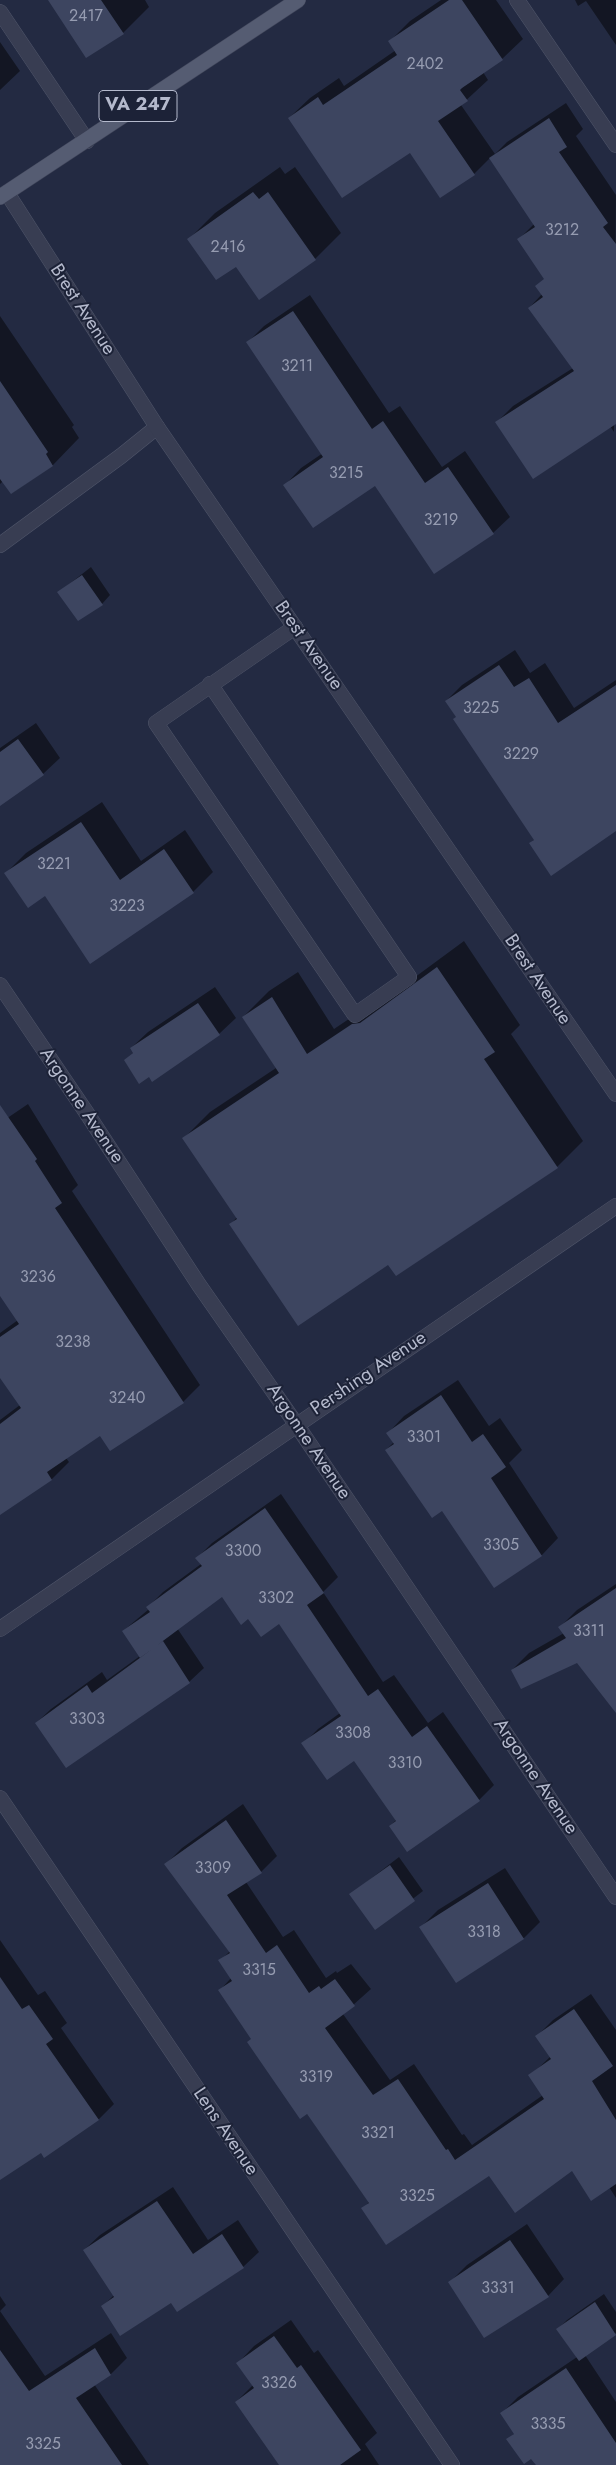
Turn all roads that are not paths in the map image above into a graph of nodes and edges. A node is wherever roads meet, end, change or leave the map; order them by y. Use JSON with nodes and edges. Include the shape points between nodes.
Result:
{"nodes":[{"id":1,"x":298,"y":0,"type":"edge"},
{"id":2,"x":517,"y":0,"type":"edge"},
{"id":3,"x":0,"y":12,"type":"edge"},
{"id":4,"x":87,"y":140,"type":"junction"},
{"id":5,"x":616,"y":145,"type":"edge"},
{"id":6,"x":3,"y":195,"type":"edge"},
{"id":7,"x":157,"y":427,"type":"junction"},
{"id":8,"x":0,"y":545,"type":"edge"},
{"id":9,"x":295,"y":628,"type":"junction"},
{"id":10,"x":210,"y":684,"type":"junction"},
{"id":11,"x":0,"y":985,"type":"edge"},
{"id":12,"x":616,"y":1094,"type":"edge"},
{"id":13,"x":616,"y":1206,"type":"edge"},
{"id":14,"x":296,"y":1424,"type":"junction"},
{"id":15,"x":0,"y":1629,"type":"edge"},
{"id":16,"x":0,"y":1798,"type":"edge"},
{"id":17,"x":616,"y":1897,"type":"edge"},
{"id":18,"x":452,"y":2465,"type":"edge"}],
"edges":[{"from":1,"to":4,"type":"main road","number":"VA 247"},
{"from":2,"to":5,"type":"street"},
{"from":3,"to":4,"type":"street"},
{"from":4,"to":6,"type":"main road","number":"VA 247"},
{"from":6,"to":7,"type":"street","name":"Brest Avenue"},
{"from":7,"to":8,"type":"street"},
{"from":7,"to":9,"type":"street","name":"Brest Avenue"},
{"from":9,"to":10,"type":"street"},
{"from":9,"to":12,"type":"street","name":"Brest Avenue"},
{"from":10,"to":10,"type":"street","via":[[156,722],[354,1015],[409,977]]},
{"from":11,"to":14,"type":"street","name":"Argonne Avenue","via":[[199,1285]]},
{"from":13,"to":14,"type":"street","name":"Pershing Avenue"},
{"from":14,"to":15,"type":"street","name":"Pershing Avenue"},
{"from":14,"to":17,"type":"street","name":"Argonne Avenue"},
{"from":16,"to":18,"type":"street","name":"Lens Avenue"}]}
